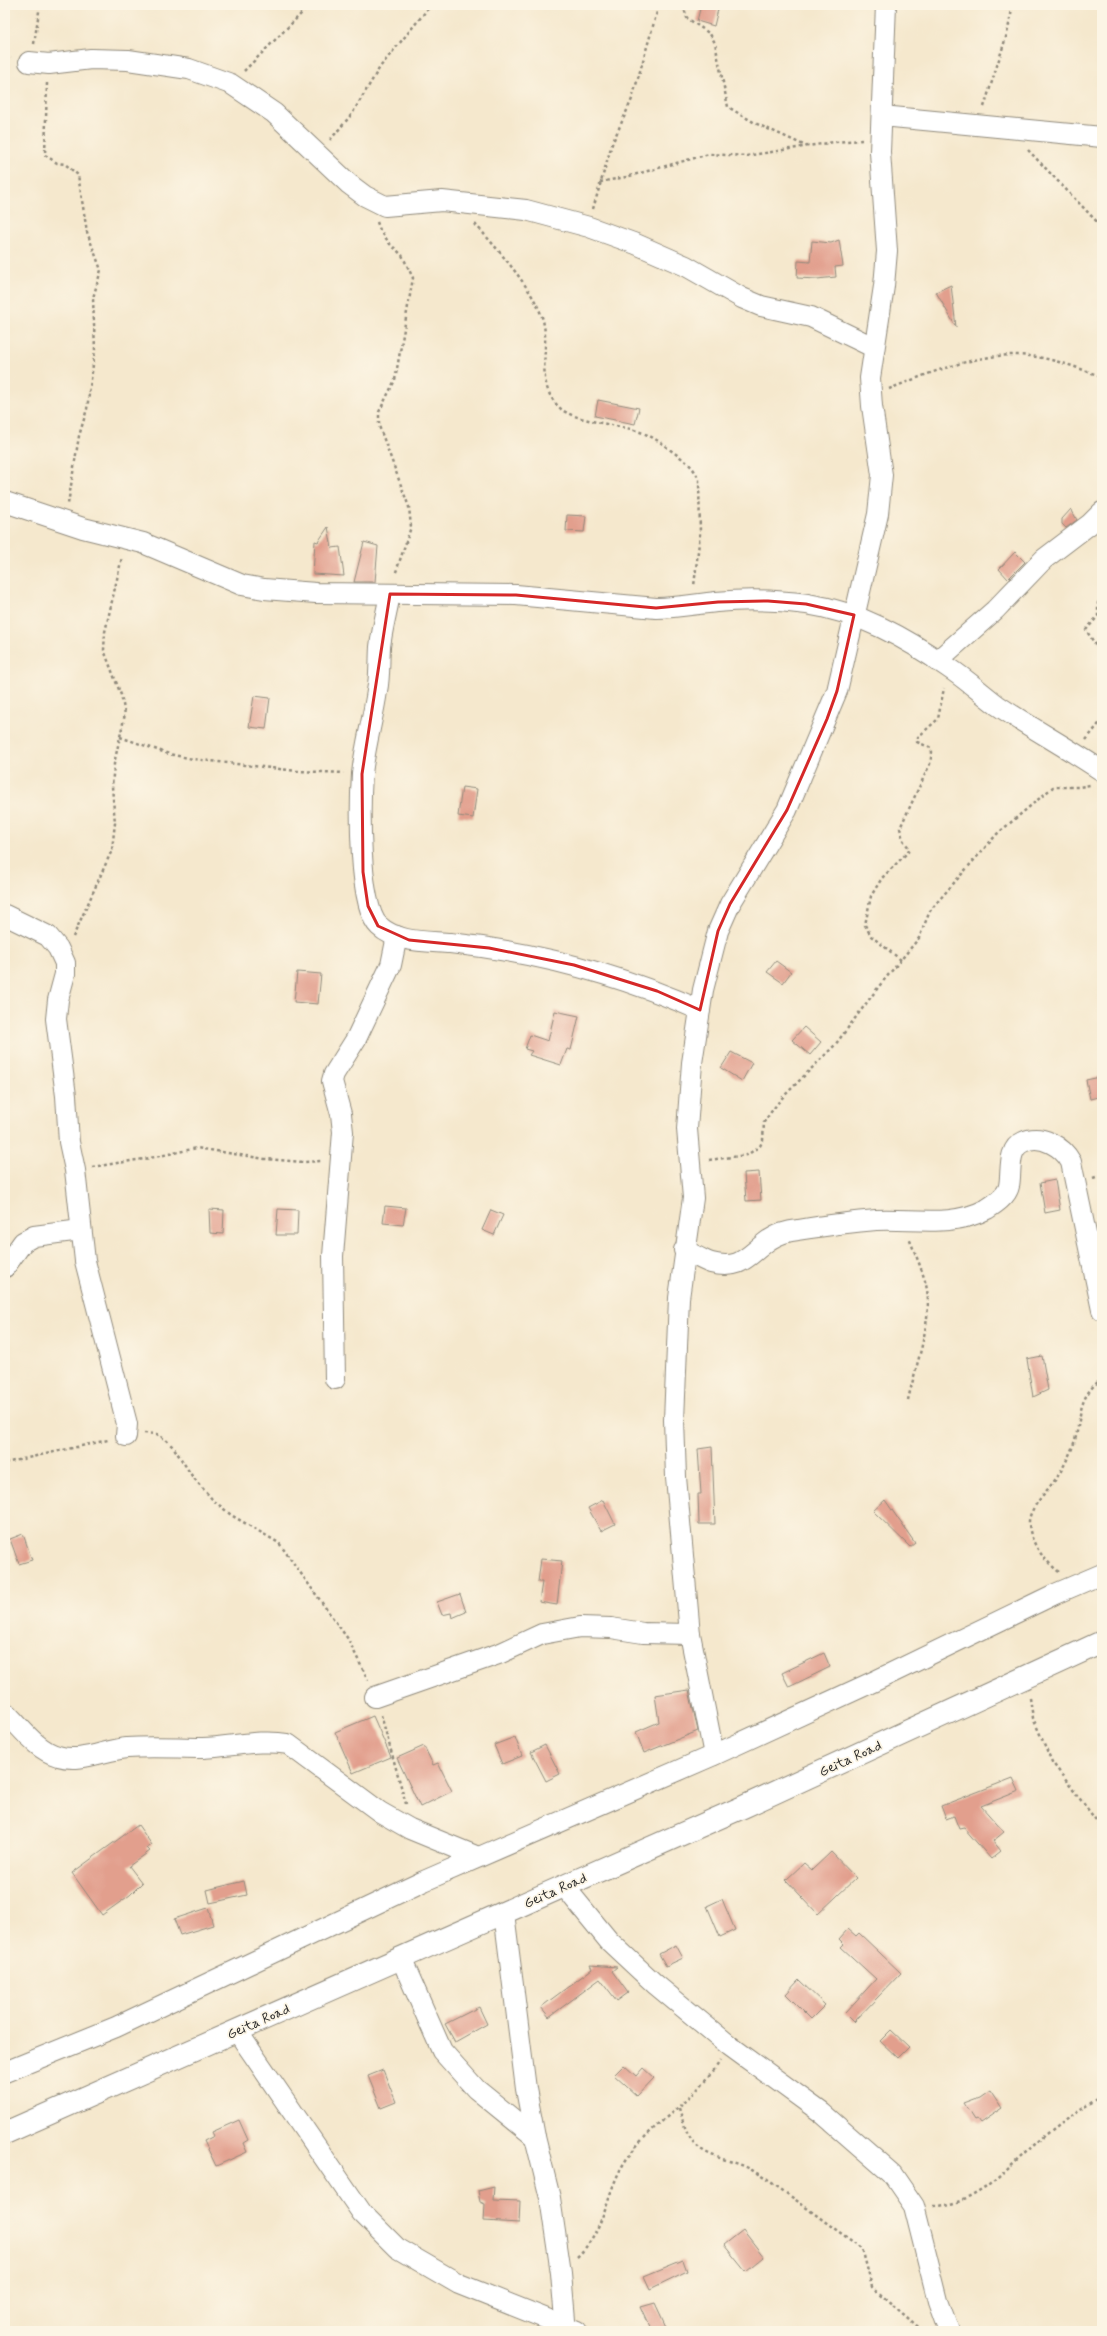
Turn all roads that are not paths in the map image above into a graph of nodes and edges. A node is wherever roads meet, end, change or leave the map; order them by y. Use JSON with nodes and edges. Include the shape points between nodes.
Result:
{"nodes":[{"id":1,"x":886,"y":5,"type":"edge"},
{"id":2,"x":29,"y":62,"type":"road end"},
{"id":3,"x":882,"y":116,"type":"junction"},
{"id":4,"x":1102,"y":137,"type":"edge"},
{"id":5,"x":873,"y":347,"type":"junction"},
{"id":6,"x":5,"y":502,"type":"edge"},
{"id":7,"x":1102,"y":512,"type":"edge"},
{"id":8,"x":390,"y":594,"type":"junction"},
{"id":9,"x":854,"y":615,"type":"junction"},
{"id":10,"x":943,"y":664,"type":"junction"},
{"id":11,"x":1100,"y":777,"type":"edge"},
{"id":12,"x":5,"y":915,"type":"edge"},
{"id":13,"x":398,"y":936,"type":"junction"},
{"id":14,"x":700,"y":1010,"type":"junction"},
{"id":15,"x":81,"y":1230,"type":"junction"},
{"id":16,"x":684,"y":1250,"type":"junction"},
{"id":17,"x":5,"y":1267,"type":"edge"},
{"id":18,"x":1102,"y":1310,"type":"edge"},
{"id":19,"x":335,"y":1379,"type":"dead end"},
{"id":20,"x":126,"y":1436,"type":"road end"},
{"id":21,"x":1102,"y":1574,"type":"edge"},
{"id":22,"x":690,"y":1634,"type":"junction"},
{"id":23,"x":1102,"y":1642,"type":"edge"},
{"id":24,"x":375,"y":1697,"type":"road end"},
{"id":25,"x":5,"y":1712,"type":"edge"},
{"id":26,"x":714,"y":1755,"type":"junction"},
{"id":27,"x":478,"y":1857,"type":"junction"},
{"id":28,"x":564,"y":1886,"type":"junction"},
{"id":29,"x":504,"y":1913,"type":"junction"},
{"id":30,"x":401,"y":1958,"type":"junction"},
{"id":31,"x":237,"y":2031,"type":"junction"},
{"id":32,"x":5,"y":2072,"type":"edge"},
{"id":33,"x":5,"y":2133,"type":"edge"},
{"id":34,"x":535,"y":2137,"type":"junction"},
{"id":35,"x":569,"y":2330,"type":"edge"},
{"id":36,"x":949,"y":2331,"type":"edge"}],
"edges":[{"from":1,"to":3,"type":"street"},
{"from":2,"to":5,"type":"street","via":[[49,64],[91,59],[128,60],[189,69],[231,84],[274,113],[349,184],[385,206],[442,201],[526,210],[589,227],[686,266],[742,298],[761,306],[811,317]]},
{"from":3,"to":4,"type":"street"},
{"from":3,"to":5,"type":"street","via":[[881,186],[887,251],[884,286]]},
{"from":5,"to":9,"type":"street","via":[[870,378],[882,475],[872,548]]},
{"from":6,"to":8,"type":"street","via":[[65,523],[170,553],[242,584],[264,589]]},
{"from":7,"to":10,"type":"street","via":[[1044,560]]},
{"from":8,"to":9,"type":"street","via":[[516,595],[656,608],[718,602],[768,601],[806,604]]},
{"from":8,"to":13,"type":"street","via":[[380,645],[378,689],[362,774],[363,865],[371,916],[378,926]]},
{"from":9,"to":10,"type":"street","via":[[904,638]]},
{"from":9,"to":14,"type":"street","via":[[837,691],[827,719],[787,810],[730,904],[721,924]]},
{"from":10,"to":11,"type":"street","via":[[997,704],[1076,754]]},
{"from":12,"to":15,"type":"street","via":[[48,936],[58,948],[65,963],[56,1019]]},
{"from":13,"to":14,"type":"street","via":[[409,940],[517,953],[574,965],[657,990]]},
{"from":13,"to":19,"type":"street","via":[[391,965],[356,1039],[332,1081],[342,1114],[343,1132],[333,1256]]},
{"from":14,"to":16,"type":"street","via":[[692,1063],[688,1122],[693,1198]]},
{"from":15,"to":17,"type":"street","via":[[34,1236],[24,1242]]},
{"from":15,"to":20,"type":"street","via":[[85,1261],[127,1424]]},
{"from":16,"to":18,"type":"street","via":[[710,1262],[736,1264],[783,1233],[877,1220],[937,1222],[961,1218],[986,1209],[1003,1197],[1009,1186],[1011,1157],[1021,1142],[1030,1139],[1042,1140],[1066,1152],[1071,1162]]},
{"from":16,"to":22,"type":"street","via":[[679,1298],[674,1420],[676,1476]]},
{"from":21,"to":26,"type":"street"},
{"from":22,"to":24,"type":"street","via":[[580,1627],[542,1634],[501,1653]]},
{"from":22,"to":26,"type":"street"},
{"from":23,"to":28,"type":"highway","name":"Geita Road"},
{"from":25,"to":27,"type":"street","via":[[41,1749],[58,1757],[81,1758],[125,1748],[204,1748],[276,1742],[288,1744],[380,1812],[410,1829]]},
{"from":26,"to":27,"type":"street"},
{"from":27,"to":32,"type":"street","via":[[424,1880],[116,2027]]},
{"from":28,"to":29,"type":"highway","name":"Geita Road"},
{"from":28,"to":36,"type":"street","via":[[609,1941],[655,1984],[730,2046],[859,2143],[892,2174],[914,2206],[938,2301]]},
{"from":29,"to":30,"type":"highway","name":"Geita Road"},
{"from":29,"to":34,"type":"street","via":[[526,2089]]},
{"from":30,"to":31,"type":"highway","name":"Geita Road"},
{"from":30,"to":34,"type":"street","via":[[442,2051],[476,2089]]},
{"from":31,"to":33,"type":"highway","name":"Geita Road"},
{"from":31,"to":35,"type":"street","via":[[362,2213],[397,2248],[459,2284]]},
{"from":34,"to":35,"type":"street","via":[[550,2198]]}]}
